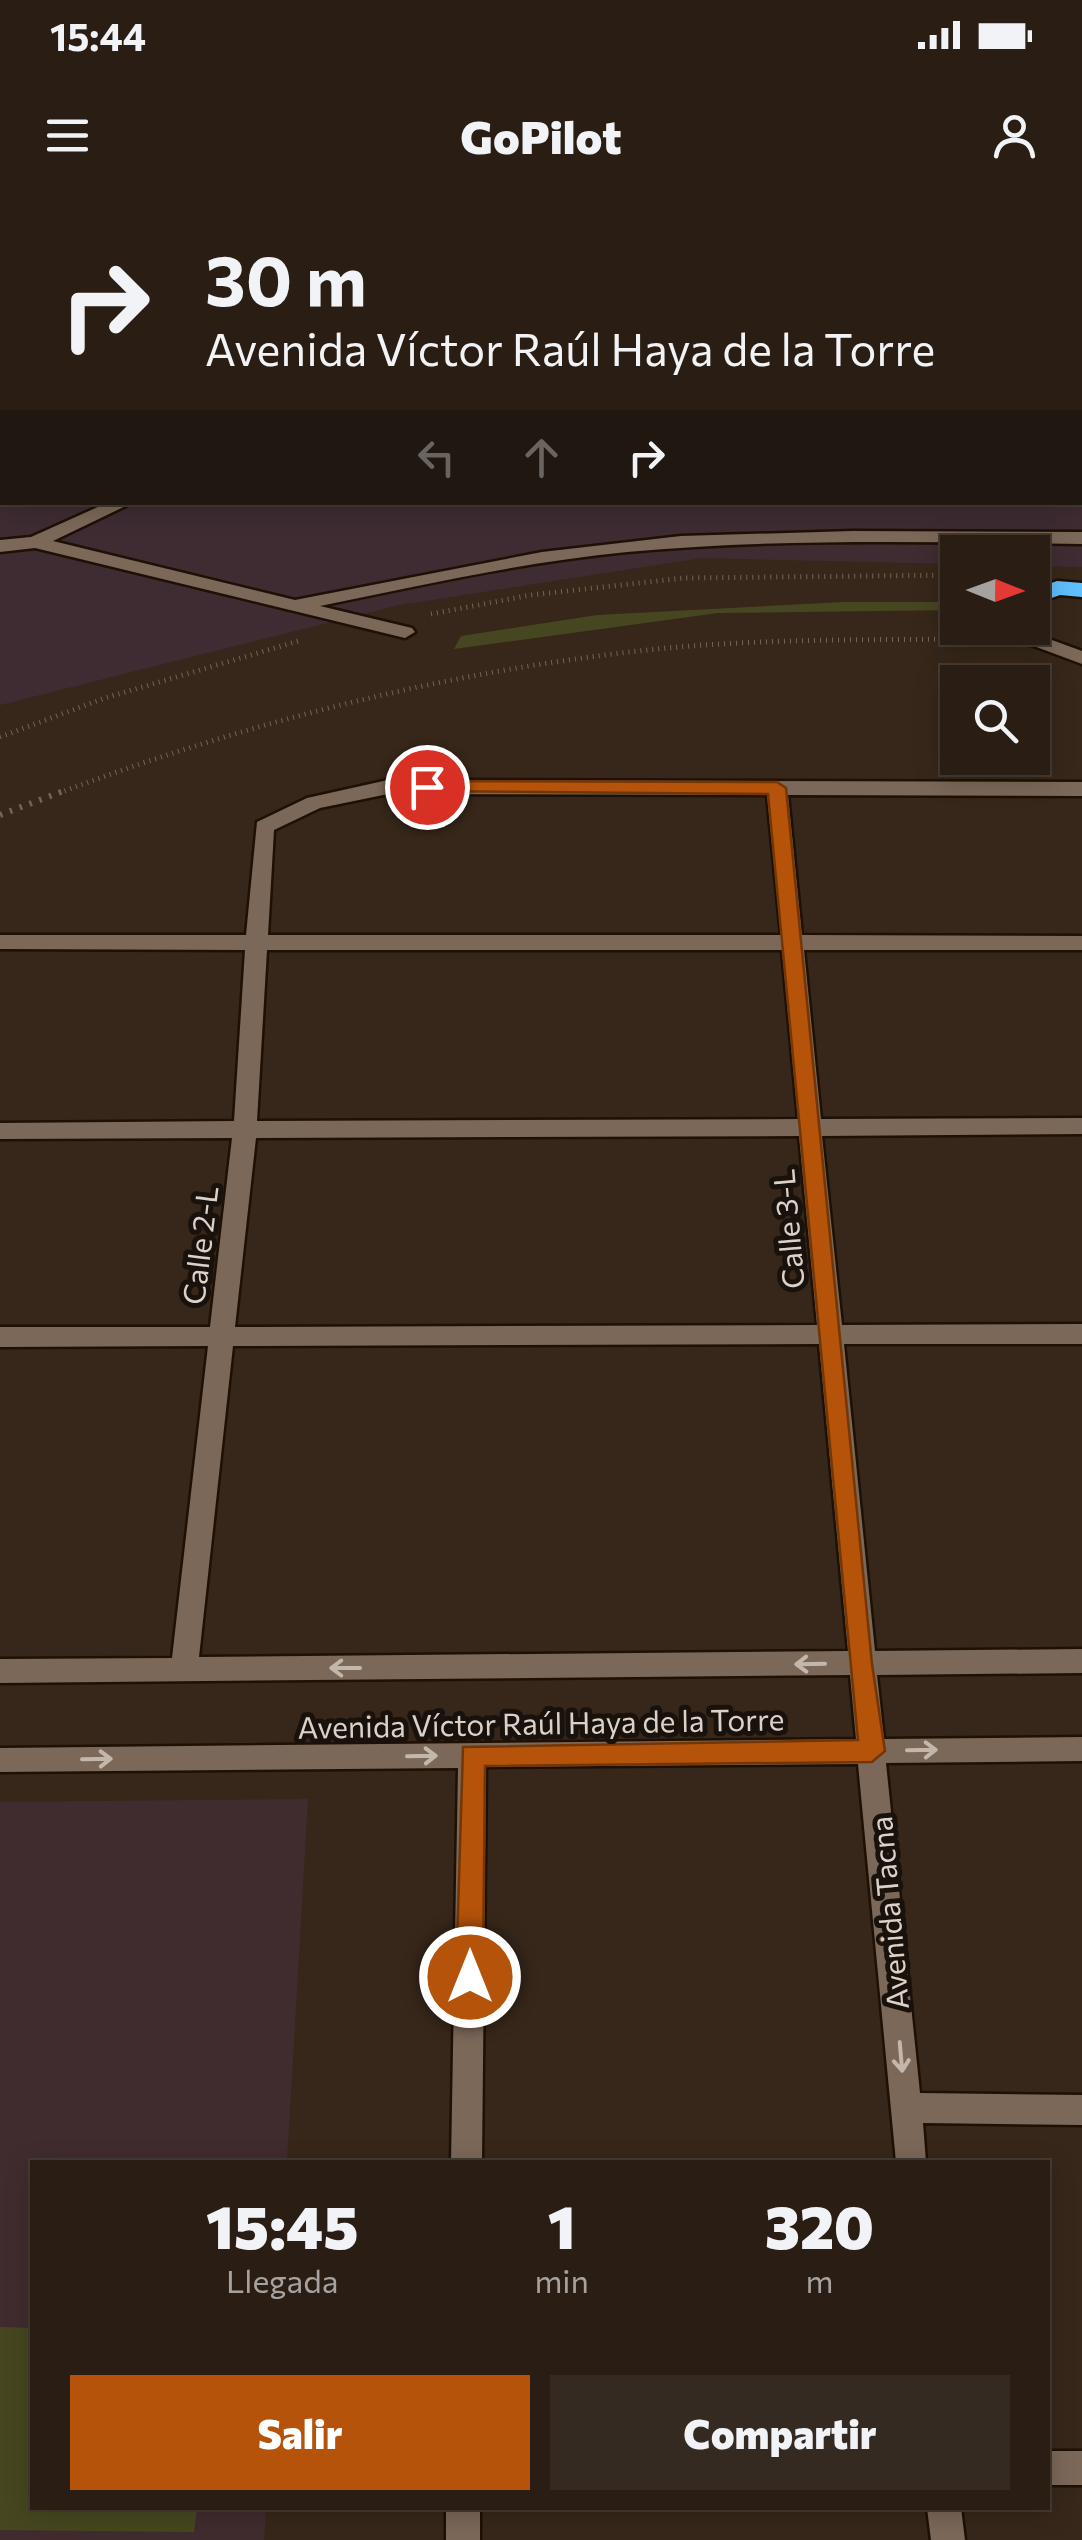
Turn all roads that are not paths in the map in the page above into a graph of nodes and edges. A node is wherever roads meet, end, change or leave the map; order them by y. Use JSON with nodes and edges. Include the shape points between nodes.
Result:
{"nodes":[{"id":1,"x":118,"y":505,"type":"edge"},
{"id":2,"x":1082,"y":538,"type":"edge"},
{"id":3,"x":36,"y":542,"type":"junction"},
{"id":4,"x":0,"y":546,"type":"edge"},
{"id":5,"x":1082,"y":590,"type":"edge"},
{"id":6,"x":1050,"y":591,"type":"edge"},
{"id":7,"x":300,"y":604,"type":"junction"},
{"id":8,"x":405,"y":632,"type":"dead end"},
{"id":9,"x":1050,"y":644,"type":"edge"},
{"id":10,"x":1082,"y":658,"type":"edge"},
{"id":11,"x":777,"y":788,"type":"junction"},
{"id":12,"x":1082,"y":788,"type":"edge"},
{"id":13,"x":0,"y":942,"type":"edge"},
{"id":14,"x":1082,"y":943,"type":"edge"},
{"id":15,"x":793,"y":945,"type":"junction"},
{"id":16,"x":258,"y":946,"type":"junction"},
{"id":17,"x":1082,"y":1126,"type":"edge"},
{"id":18,"x":245,"y":1129,"type":"junction"},
{"id":19,"x":811,"y":1130,"type":"junction"},
{"id":20,"x":0,"y":1131,"type":"edge"},
{"id":21,"x":830,"y":1334,"type":"junction"},
{"id":22,"x":1082,"y":1334,"type":"edge"},
{"id":23,"x":0,"y":1337,"type":"edge"},
{"id":24,"x":220,"y":1338,"type":"junction"},
{"id":25,"x":1082,"y":1662,"type":"edge"},
{"id":26,"x":860,"y":1664,"type":"junction"},
{"id":27,"x":184,"y":1670,"type":"junction"},
{"id":28,"x":0,"y":1671,"type":"edge"},
{"id":29,"x":1082,"y":1749,"type":"edge"},
{"id":30,"x":872,"y":1751,"type":"junction"},
{"id":31,"x":472,"y":1755,"type":"junction"},
{"id":32,"x":0,"y":1760,"type":"edge"},
{"id":33,"x":906,"y":2108,"type":"junction"},
{"id":34,"x":1082,"y":2110,"type":"edge"},
{"id":35,"x":468,"y":2160,"type":"edge"},
{"id":36,"x":912,"y":2160,"type":"edge"},
{"id":37,"x":1050,"y":2468,"type":"edge"},
{"id":38,"x":1082,"y":2468,"type":"edge"},
{"id":39,"x":463,"y":2510,"type":"edge"},
{"id":40,"x":944,"y":2510,"type":"edge"},
{"id":41,"x":463,"y":2540,"type":"edge"},
{"id":42,"x":948,"y":2540,"type":"edge"}],
"edges":[{"from":1,"to":3,"type":"street"},
{"from":2,"to":7,"type":"street","via":[[836,536],[624,546]]},
{"from":3,"to":4,"type":"street"},
{"from":3,"to":7,"type":"street"},
{"from":5,"to":6,"type":"highway"},
{"from":7,"to":8,"type":"street"},
{"from":9,"to":10,"type":"street"},
{"from":11,"to":12,"type":"street"},
{"from":11,"to":15,"type":"street","name":"Calle 3-L"},
{"from":11,"to":16,"type":"street","name":"Calle 2-L","via":[[388,787],[314,803],[264,827]]},
{"from":13,"to":16,"type":"street"},
{"from":14,"to":15,"type":"street"},
{"from":15,"to":16,"type":"street"},
{"from":15,"to":19,"type":"street","name":"Calle 3-L"},
{"from":16,"to":18,"type":"street","name":"Calle 2-L"},
{"from":17,"to":19,"type":"street"},
{"from":18,"to":19,"type":"street"},
{"from":18,"to":20,"type":"street"},
{"from":18,"to":24,"type":"street","name":"Calle 2-L"},
{"from":19,"to":21,"type":"street","name":"Calle 3-L"},
{"from":21,"to":22,"type":"street"},
{"from":21,"to":24,"type":"street"},
{"from":21,"to":26,"type":"street","name":"Calle 3-L"},
{"from":23,"to":24,"type":"street"},
{"from":24,"to":27,"type":"street","name":"Calle 2-L"},
{"from":25,"to":26,"type":"street","name":"Avenida Víctor Raúl Haya de la Torre"},
{"from":26,"to":27,"type":"street","name":"Avenida Víctor Raúl Haya de la Torre","one_way":true},
{"from":26,"to":30,"type":"street","name":"Avenida Tacna"},
{"from":27,"to":28,"type":"street","name":"Avenida Víctor Raúl Haya de la Torre"},
{"from":30,"to":29,"type":"street","name":"Avenida Víctor Raúl Haya de la Torre","one_way":true},
{"from":30,"to":31,"type":"street","name":"Avenida Víctor Raúl Haya de la Torre"},
{"from":30,"to":33,"type":"street","name":"Avenida Tacna","one_way":true},
{"from":32,"to":31,"type":"street","name":"Avenida Víctor Raúl Haya de la Torre","one_way":true},
{"from":31,"to":35,"type":"street"},
{"from":33,"to":34,"type":"street"},
{"from":33,"to":36,"type":"street","name":"Avenida Tacna"},
{"from":37,"to":38,"type":"street"},
{"from":39,"to":41,"type":"street"},
{"from":40,"to":42,"type":"street"}]}
